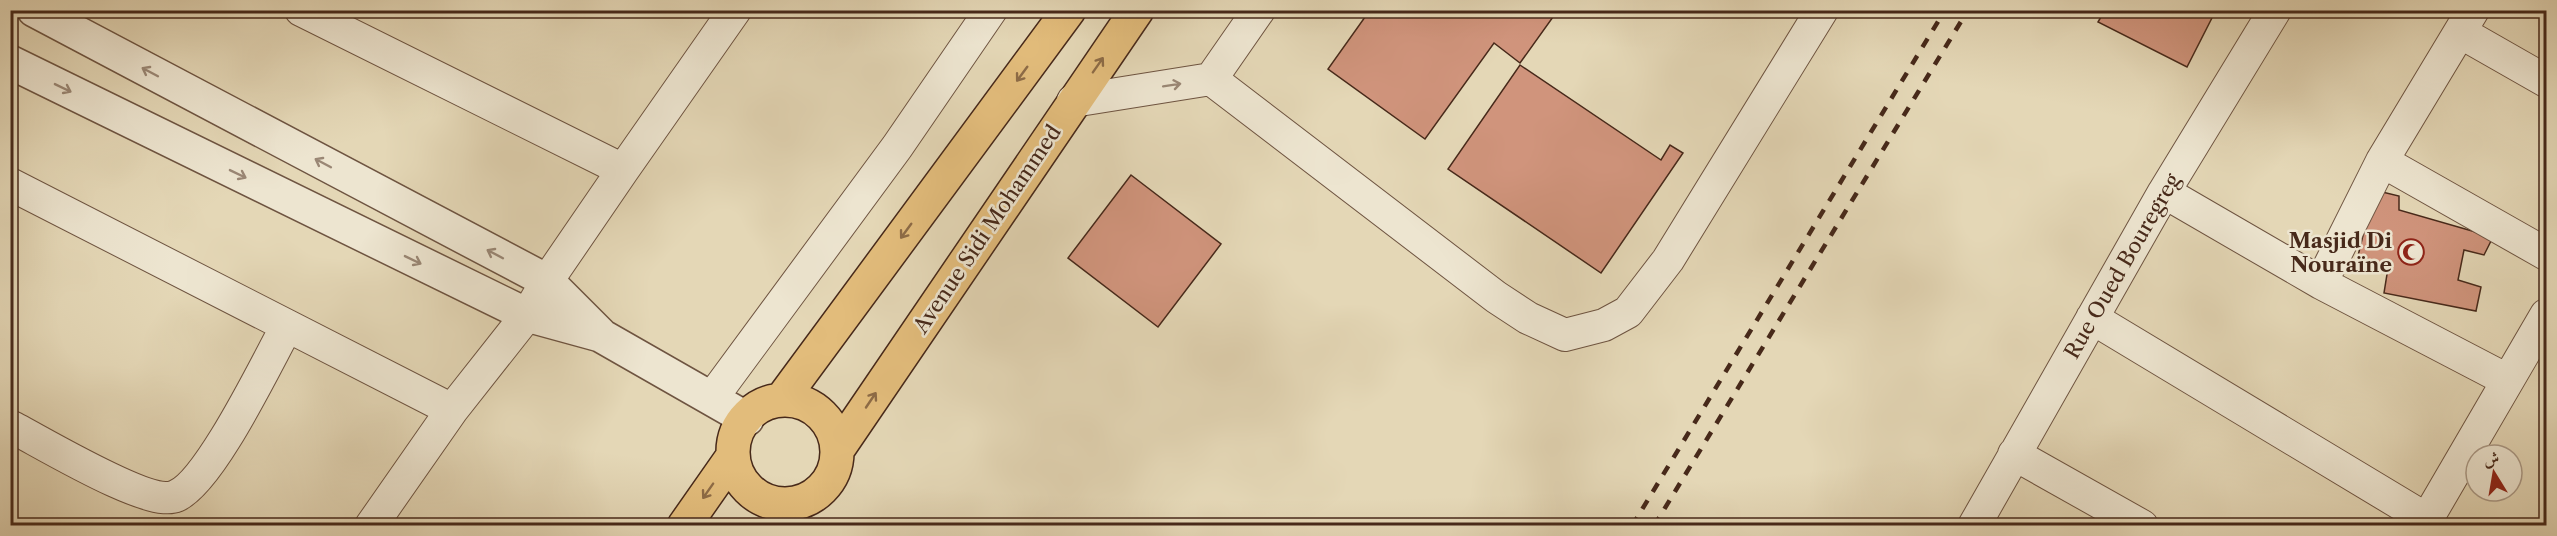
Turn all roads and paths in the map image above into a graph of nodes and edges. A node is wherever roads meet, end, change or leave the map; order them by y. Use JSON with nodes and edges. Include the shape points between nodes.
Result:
{"nodes":[{"id":1,"x":34,"y":10,"type":"edge"},
{"id":2,"x":735,"y":10,"type":"edge"},
{"id":3,"x":991,"y":10,"type":"edge"},
{"id":4,"x":1069,"y":10,"type":"edge"},
{"id":5,"x":1137,"y":10,"type":"edge"},
{"id":6,"x":1259,"y":10,"type":"edge"},
{"id":7,"x":1822,"y":10,"type":"edge"},
{"id":8,"x":2275,"y":10,"type":"edge"},
{"id":9,"x":319,"y":15,"type":"edge"},
{"id":10,"x":2466,"y":21,"type":"edge"},
{"id":11,"x":10,"y":62,"type":"edge"},
{"id":12,"x":1211,"y":79,"type":"junction"},
{"id":13,"x":2547,"y":81,"type":"edge"},
{"id":14,"x":1073,"y":101,"type":"junction"},
{"id":15,"x":2382,"y":161,"type":"junction"},
{"id":16,"x":623,"y":170,"type":"junction"},
{"id":17,"x":10,"y":184,"type":"edge"},
{"id":18,"x":2164,"y":192,"type":"junction"},
{"id":19,"x":2547,"y":254,"type":"edge"},
{"id":20,"x":547,"y":281,"type":"junction"},
{"id":21,"x":2321,"y":283,"type":"junction"},
{"id":22,"x":527,"y":315,"type":"junction"},
{"id":23,"x":2547,"y":315,"type":"edge"},
{"id":24,"x":2091,"y":318,"type":"junction"},
{"id":25,"x":287,"y":326,"type":"junction"},
{"id":26,"x":600,"y":334,"type":"junction"},
{"id":27,"x":2507,"y":380,"type":"junction"},
{"id":28,"x":711,"y":398,"type":"junction"},
{"id":29,"x":782,"y":399,"type":"junction"},
{"id":30,"x":452,"y":410,"type":"junction"},
{"id":31,"x":747,"y":418,"type":"junction"},
{"id":32,"x":10,"y":426,"type":"edge"},
{"id":33,"x":838,"y":449,"type":"junction"},
{"id":34,"x":2014,"y":454,"type":"junction"},
{"id":35,"x":732,"y":456,"type":"junction"},
{"id":36,"x":782,"y":515,"type":"edge"},
{"id":37,"x":2425,"y":522,"type":"edge"},
{"id":38,"x":371,"y":525,"type":"edge"},
{"id":39,"x":684,"y":525,"type":"edge"},
{"id":40,"x":1974,"y":525,"type":"edge"},
{"id":41,"x":2142,"y":525,"type":"edge"}],
"edges":[{"from":20,"to":1,"type":"street","one_way":true},
{"from":2,"to":16,"type":"street"},
{"from":3,"to":28,"type":"street","via":[[897,147]]},
{"from":4,"to":29,"type":"main road","one_way":true},
{"from":14,"to":5,"type":"main road","name":"Avenue Sidi Mohammed","one_way":true},
{"from":6,"to":12,"type":"street"},
{"from":7,"to":12,"type":"street","via":[[1743,142],[1647,289],[1628,312],[1604,325],[1565,335],[1496,297]]},
{"from":8,"to":18,"type":"street","name":"Rue Oued Bouregreg"},
{"from":9,"to":16,"type":"street"},
{"from":10,"to":13,"type":"street"},
{"from":10,"to":15,"type":"street"},
{"from":11,"to":22,"type":"street","one_way":true},
{"from":14,"to":12,"type":"street","one_way":true},
{"from":33,"to":14,"type":"main road","name":"Avenue Sidi Mohammed","one_way":true},
{"from":15,"to":19,"type":"street"},
{"from":15,"to":21,"type":"street"},
{"from":16,"to":20,"type":"street"},
{"from":17,"to":25,"type":"street"},
{"from":18,"to":21,"type":"street"},
{"from":18,"to":24,"type":"street","name":"Rue Oued Bouregreg"},
{"from":20,"to":22,"type":"street"},
{"from":20,"to":26,"type":"street"},
{"from":21,"to":27,"type":"street"},
{"from":22,"to":26,"type":"street"},
{"from":22,"to":30,"type":"street"},
{"from":23,"to":27,"type":"street"},
{"from":24,"to":34,"type":"street","name":"Rue Oued Bouregreg"},
{"from":24,"to":37,"type":"street"},
{"from":25,"to":30,"type":"street"},
{"from":25,"to":32,"type":"street","via":[[219,450],[198,480],[176,497],[152,496],[130,489]]},
{"from":26,"to":28,"type":"street"},
{"from":27,"to":37,"type":"street"},
{"from":28,"to":31,"type":"street"},
{"from":29,"to":31,"type":"main road","via":[[756,409]]},
{"from":29,"to":33,"type":"main road","via":[[808,405],[829,423]]},
{"from":30,"to":38,"type":"street"},
{"from":31,"to":35,"type":"main road","via":[[738,429]]},
{"from":33,"to":36,"type":"main road","via":[[833,476],[822,489]]},
{"from":34,"to":40,"type":"street","name":"Rue Oued Bouregreg"},
{"from":34,"to":41,"type":"street"},
{"from":35,"to":36,"type":"main road","via":[[742,482]]},
{"from":35,"to":39,"type":"main road","one_way":true}]}
